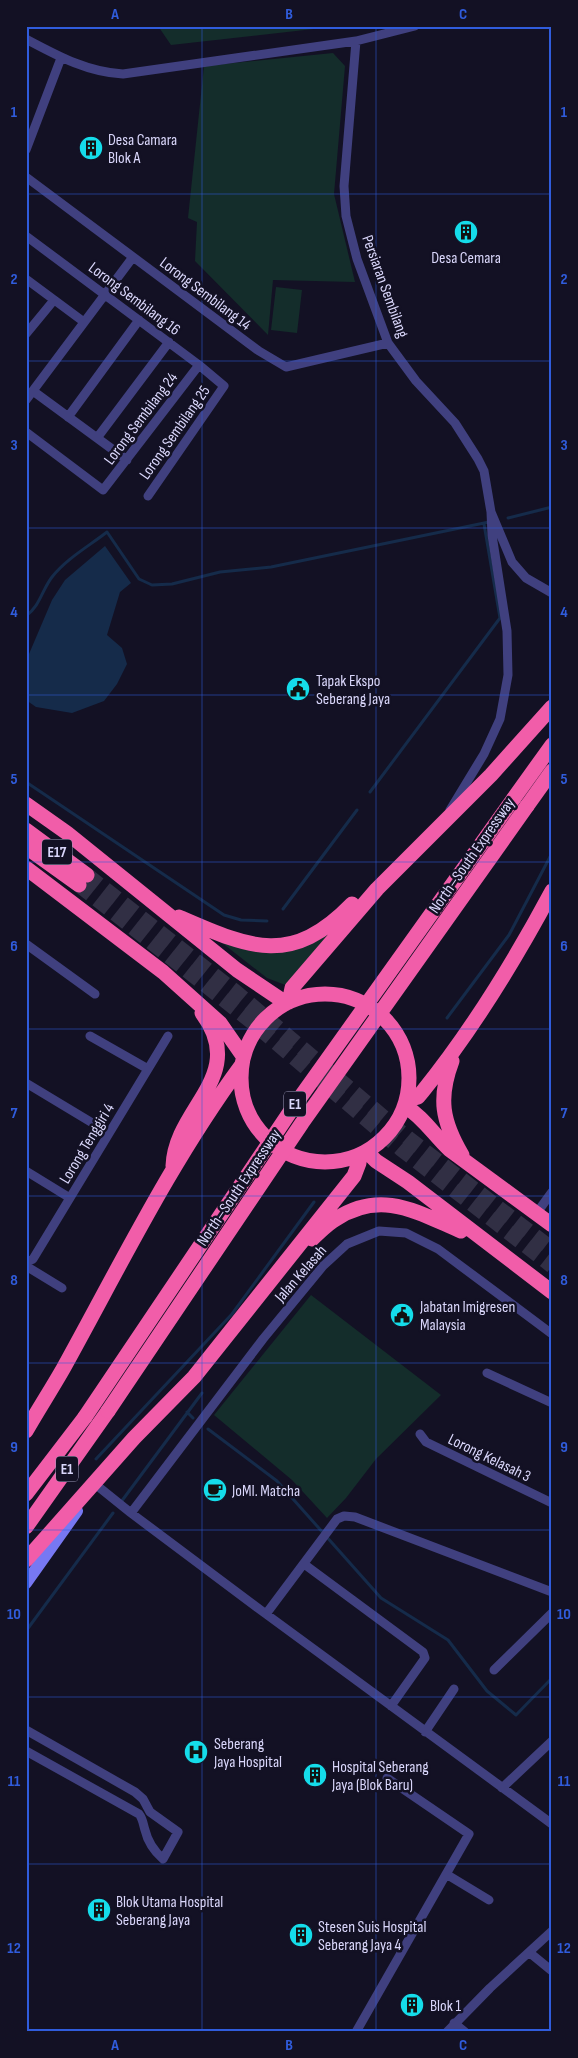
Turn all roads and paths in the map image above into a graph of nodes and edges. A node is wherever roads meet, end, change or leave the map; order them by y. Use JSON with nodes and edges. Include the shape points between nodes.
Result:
{"nodes":[{"id":1,"x":415,"y":26,"type":"edge"},
{"id":2,"x":26,"y":39,"type":"edge"},
{"id":3,"x":356,"y":41,"type":"junction"},
{"id":4,"x":61,"y":58,"type":"junction"},
{"id":5,"x":26,"y":150,"type":"edge"},
{"id":6,"x":26,"y":177,"type":"edge"},
{"id":7,"x":26,"y":236,"type":"edge"},
{"id":8,"x":133,"y":257,"type":"junction"},
{"id":9,"x":26,"y":280,"type":"edge"},
{"id":10,"x":105,"y":294,"type":"junction"},
{"id":11,"x":54,"y":300,"type":"junction"},
{"id":12,"x":139,"y":320,"type":"junction"},
{"id":13,"x":84,"y":322,"type":"junction"},
{"id":14,"x":26,"y":334,"type":"edge"},
{"id":15,"x":169,"y":342,"type":"junction"},
{"id":16,"x":388,"y":342,"type":"junction"},
{"id":17,"x":199,"y":365,"type":"junction"},
{"id":18,"x":224,"y":386,"type":"joint"},
{"id":19,"x":33,"y":391,"type":"junction"},
{"id":20,"x":26,"y":400,"type":"edge"},
{"id":21,"x":68,"y":417,"type":"junction"},
{"id":22,"x":26,"y":432,"type":"edge"},
{"id":23,"x":97,"y":438,"type":"junction"},
{"id":24,"x":127,"y":460,"type":"junction"},
{"id":25,"x":148,"y":496,"type":"dead end"},
{"id":26,"x":491,"y":512,"type":"junction"},
{"id":27,"x":552,"y":593,"type":"edge"},
{"id":28,"x":552,"y":707,"type":"edge"},
{"id":29,"x":552,"y":746,"type":"edge"},
{"id":30,"x":552,"y":772,"type":"edge"},
{"id":31,"x":26,"y":804,"type":"edge"},
{"id":32,"x":445,"y":820,"type":"junction"},
{"id":33,"x":26,"y":830,"type":"edge"},
{"id":34,"x":26,"y":847,"type":"edge"},
{"id":35,"x":26,"y":868,"type":"edge"},
{"id":36,"x":377,"y":889,"type":"junction"},
{"id":37,"x":552,"y":891,"type":"edge"},
{"id":38,"x":162,"y":910,"type":"junction"},
{"id":39,"x":26,"y":944,"type":"edge"},
{"id":40,"x":96,"y":994,"type":"dead end"},
{"id":41,"x":189,"y":997,"type":"junction"},
{"id":42,"x":288,"y":1003,"type":"junction"},
{"id":43,"x":90,"y":1036,"type":"dead end"},
{"id":44,"x":168,"y":1036,"type":"dead end"},
{"id":45,"x":456,"y":1049,"type":"junction"},
{"id":46,"x":242,"y":1061,"type":"junction"},
{"id":47,"x":148,"y":1069,"type":"junction"},
{"id":48,"x":26,"y":1083,"type":"edge"},
{"id":49,"x":406,"y":1103,"type":"junction"},
{"id":50,"x":109,"y":1134,"type":"junction"},
{"id":51,"x":363,"y":1154,"type":"junction"},
{"id":52,"x":467,"y":1163,"type":"junction"},
{"id":53,"x":173,"y":1170,"type":"junction"},
{"id":54,"x":26,"y":1171,"type":"edge"},
{"id":55,"x":552,"y":1192,"type":"edge"},
{"id":56,"x":70,"y":1198,"type":"junction"},
{"id":57,"x":536,"y":1214,"type":"junction"},
{"id":58,"x":552,"y":1225,"type":"edge"},
{"id":59,"x":479,"y":1237,"type":"junction"},
{"id":60,"x":295,"y":1250,"type":"junction"},
{"id":61,"x":26,"y":1264,"type":"edge"},
{"id":62,"x":62,"y":1288,"type":"dead end"},
{"id":63,"x":552,"y":1292,"type":"edge"},
{"id":64,"x":552,"y":1334,"type":"edge"},
{"id":65,"x":487,"y":1373,"type":"dead end"},
{"id":66,"x":552,"y":1404,"type":"edge"},
{"id":67,"x":39,"y":1407,"type":"junction"},
{"id":68,"x":26,"y":1426,"type":"edge"},
{"id":69,"x":26,"y":1431,"type":"edge"},
{"id":70,"x":420,"y":1434,"type":"dead end"},
{"id":71,"x":95,"y":1484,"type":"junction"},
{"id":72,"x":26,"y":1494,"type":"edge"},
{"id":73,"x":552,"y":1503,"type":"edge"},
{"id":74,"x":130,"y":1513,"type":"junction"},
{"id":75,"x":26,"y":1527,"type":"edge"},
{"id":76,"x":26,"y":1560,"type":"edge"},
{"id":77,"x":304,"y":1564,"type":"junction"},
{"id":78,"x":26,"y":1583,"type":"edge"},
{"id":79,"x":552,"y":1592,"type":"edge"},
{"id":80,"x":552,"y":1613,"type":"edge"},
{"id":81,"x":266,"y":1614,"type":"junction"},
{"id":82,"x":494,"y":1670,"type":"dead end"},
{"id":83,"x":454,"y":1690,"type":"dead end"},
{"id":84,"x":391,"y":1706,"type":"junction"},
{"id":85,"x":29,"y":1732,"type":"edge"},
{"id":86,"x":426,"y":1732,"type":"junction"},
{"id":87,"x":551,"y":1744,"type":"edge"},
{"id":88,"x":26,"y":1745,"type":"edge"},
{"id":89,"x":26,"y":1751,"type":"edge"},
{"id":90,"x":98,"y":1772,"type":"junction"},
{"id":91,"x":387,"y":1778,"type":"dead end"},
{"id":92,"x":90,"y":1787,"type":"junction"},
{"id":93,"x":502,"y":1788,"type":"junction"},
{"id":94,"x":552,"y":1824,"type":"edge"},
{"id":95,"x":446,"y":1874,"type":"junction"},
{"id":96,"x":488,"y":1900,"type":"dead end"},
{"id":97,"x":552,"y":1931,"type":"edge"},
{"id":98,"x":530,"y":1953,"type":"junction"},
{"id":99,"x":552,"y":1972,"type":"edge"},
{"id":100,"x":454,"y":2023,"type":"junction"},
{"id":101,"x":356,"y":2032,"type":"edge"},
{"id":102,"x":447,"y":2032,"type":"edge"},
{"id":103,"x":465,"y":2032,"type":"edge"}],
"edges":[{"from":1,"to":3,"type":"street"},
{"from":2,"to":4,"type":"street"},
{"from":3,"to":4,"type":"street","via":[[123,74],[86,68]]},
{"from":3,"to":16,"type":"street","name":"Persiaran Sembilang","via":[[344,186],[346,216],[356,259]]},
{"from":4,"to":5,"type":"street"},
{"from":6,"to":8,"type":"street","name":"Lorong Sembilang 14"},
{"from":7,"to":10,"type":"street","name":"Lorong Sembilang 16"},
{"from":8,"to":10,"type":"street"},
{"from":8,"to":16,"type":"street","name":"Lorong Sembilang 14","via":[[286,367]]},
{"from":9,"to":11,"type":"street"},
{"from":10,"to":12,"type":"street","name":"Lorong Sembilang 16"},
{"from":10,"to":13,"type":"street"},
{"from":11,"to":13,"type":"street"},
{"from":11,"to":14,"type":"street"},
{"from":12,"to":15,"type":"street","name":"Lorong Sembilang 16"},
{"from":12,"to":21,"type":"street"},
{"from":13,"to":19,"type":"street"},
{"from":15,"to":17,"type":"street","name":"Lorong Sembilang 16"},
{"from":15,"to":23,"type":"street"},
{"from":16,"to":26,"type":"street","name":"Persiaran Sembilang","via":[[416,380],[455,423],[478,459],[484,471]]},
{"from":17,"to":18,"type":"street","name":"Lorong Sembilang 16"},
{"from":17,"to":24,"type":"street","name":"Lorong Sembilang 24"},
{"from":18,"to":25,"type":"street","name":"Lorong Sembilang 25"},
{"from":19,"to":20,"type":"street"},
{"from":19,"to":21,"type":"street"},
{"from":21,"to":23,"type":"street"},
{"from":22,"to":24,"type":"street","name":"Lorong Sembilang 24","via":[[101,489],[105,489]]},
{"from":23,"to":24,"type":"street"},
{"from":26,"to":27,"type":"street","via":[[512,562],[526,578]]},
{"from":26,"to":32,"type":"street","via":[[507,631],[507,689],[491,742]]},
{"from":28,"to":32,"type":"highway"},
{"from":29,"to":72,"type":"highway","name":"North–South Expressway","number":"E1","bridge":true,"via":[[294,1106],[85,1417]]},
{"from":30,"to":75,"type":"highway","name":"North–South Expressway","number":"E1","bridge":true,"via":[[302,1123]]},
{"from":31,"to":38,"type":"highway"},
{"from":32,"to":36,"type":"highway"},
{"from":33,"to":34,"type":"highway","number":"E17","via":[[83,880]]},
{"from":35,"to":41,"type":"highway","via":[[163,972]]},
{"from":36,"to":38,"type":"highway","via":[[362,896],[320,932],[298,941],[275,945],[239,942]]},
{"from":36,"to":42,"type":"highway","via":[[292,988]]},
{"from":37,"to":45,"type":"highway","via":[[504,977]]},
{"from":38,"to":42,"type":"highway","via":[[237,970]]},
{"from":39,"to":40,"type":"street"},
{"from":41,"to":46,"type":"highway","via":[[220,1023]]},
{"from":41,"to":53,"type":"highway","via":[[211,1028],[218,1059],[214,1075],[176,1144]]},
{"from":42,"to":46,"type":"highway","via":[[259,1026]]},
{"from":42,"to":49,"type":"highway","via":[[312,995],[336,995],[359,1001],[379,1014],[395,1031],[406,1053],[410,1076]]},
{"from":43,"to":47,"type":"street"},
{"from":44,"to":47,"type":"street","name":"Lorong Tenggiri 4"},
{"from":45,"to":49,"type":"highway","via":[[424,1092]]},
{"from":45,"to":52,"type":"highway","via":[[444,1085],[443,1103],[452,1137]]},
{"from":46,"to":51,"type":"highway","via":[[241,1086],[245,1105],[259,1131],[274,1145],[300,1159],[320,1163],[340,1162]]},
{"from":46,"to":53,"type":"highway"},
{"from":47,"to":50,"type":"street","name":"Lorong Tenggiri 4"},
{"from":48,"to":50,"type":"street"},
{"from":49,"to":51,"type":"highway","via":[[391,1132]]},
{"from":49,"to":52,"type":"highway","via":[[437,1138]]},
{"from":50,"to":56,"type":"street","name":"Lorong Tenggiri 4"},
{"from":51,"to":59,"type":"highway","via":[[398,1175]]},
{"from":51,"to":60,"type":"highway","via":[[354,1176]]},
{"from":52,"to":57,"type":"highway"},
{"from":53,"to":67,"type":"highway"},
{"from":54,"to":56,"type":"street"},
{"from":55,"to":57,"type":"street"},
{"from":56,"to":61,"type":"street","name":"Lorong Tenggiri 4","via":[[33,1259]]},
{"from":57,"to":58,"type":"highway"},
{"from":59,"to":60,"type":"highway","via":[[402,1206],[372,1206],[343,1214]]},
{"from":59,"to":63,"type":"highway"},
{"from":60,"to":71,"type":"highway","via":[[194,1377],[134,1438]]},
{"from":61,"to":62,"type":"street"},
{"from":64,"to":74,"type":"street","name":"Jalan Kelasah","via":[[438,1248],[406,1233],[379,1231],[347,1244],[323,1266],[263,1339]]},
{"from":65,"to":66,"type":"street"},
{"from":67,"to":68,"type":"main road"},
{"from":67,"to":69,"type":"highway"},
{"from":70,"to":73,"type":"street","name":"Lorong Kelasah 3","via":[[426,1442]]},
{"from":71,"to":74,"type":"street"},
{"from":71,"to":76,"type":"highway"},
{"from":71,"to":78,"type":"main road"},
{"from":74,"to":81,"type":"street"},
{"from":77,"to":79,"type":"street","via":[[337,1519],[355,1517]]},
{"from":77,"to":81,"type":"street"},
{"from":77,"to":84,"type":"street","via":[[423,1652],[425,1658]]},
{"from":80,"to":82,"type":"street"},
{"from":81,"to":84,"type":"street"},
{"from":83,"to":86,"type":"street"},
{"from":84,"to":86,"type":"street"},
{"from":85,"to":88,"type":"street"},
{"from":85,"to":90,"type":"street"},
{"from":86,"to":93,"type":"street"},
{"from":87,"to":93,"type":"street"},
{"from":89,"to":92,"type":"street"},
{"from":90,"to":92,"type":"street"},
{"from":90,"to":92,"type":"street","via":[[135,1792],[150,1812],[178,1832],[163,1859],[148,1840],[139,1814]]},
{"from":91,"to":95,"type":"street","via":[[469,1834]]},
{"from":93,"to":94,"type":"street"},
{"from":95,"to":96,"type":"street"},
{"from":95,"to":101,"type":"street"},
{"from":97,"to":98,"type":"street"},
{"from":98,"to":99,"type":"street"},
{"from":98,"to":100,"type":"street"},
{"from":100,"to":102,"type":"street"},
{"from":100,"to":103,"type":"street"}]}
